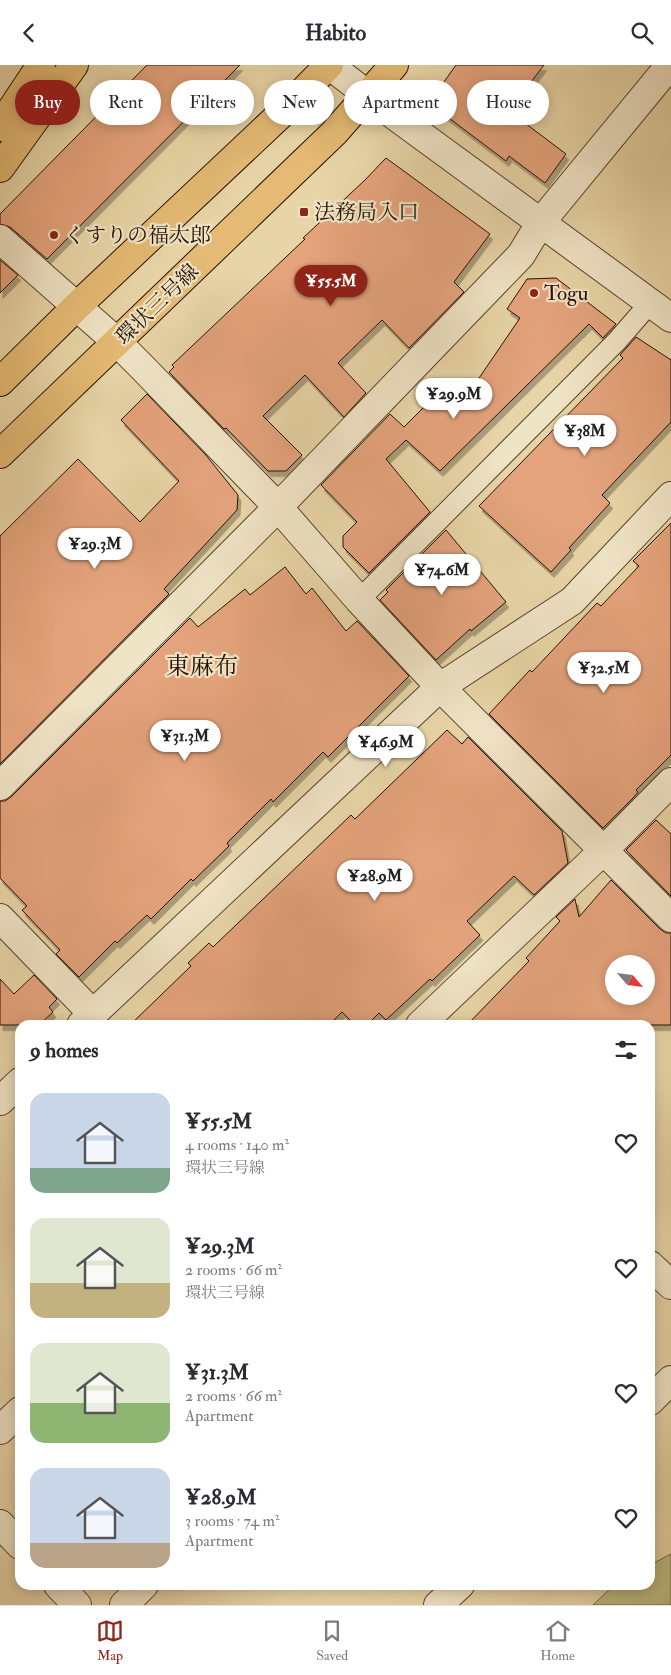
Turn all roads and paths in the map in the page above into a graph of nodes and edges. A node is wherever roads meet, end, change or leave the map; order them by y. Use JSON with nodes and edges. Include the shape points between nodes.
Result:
{"nodes":[{"id":1,"x":41,"y":65,"type":"edge"},
{"id":2,"x":54,"y":65,"type":"edge"},
{"id":3,"x":58,"y":65,"type":"edge"},
{"id":4,"x":74,"y":65,"type":"edge"},
{"id":5,"x":329,"y":65,"type":"edge"},
{"id":6,"x":394,"y":65,"type":"edge"},
{"id":7,"x":670,"y":65,"type":"edge"},
{"id":8,"x":348,"y":80,"type":"edge"},
{"id":9,"x":381,"y":80,"type":"edge"},
{"id":10,"x":344,"y":122,"type":"edge"},
{"id":11,"x":408,"y":125,"type":"edge"},
{"id":12,"x":0,"y":127,"type":"edge"},
{"id":13,"x":0,"y":139,"type":"edge"},
{"id":14,"x":0,"y":155,"type":"edge"},
{"id":15,"x":0,"y":168,"type":"edge"},
{"id":16,"x":541,"y":222,"type":"junction"},
{"id":17,"x":0,"y":239,"type":"edge"},
{"id":18,"x":76,"y":307,"type":"junction"},
{"id":19,"x":660,"y":310,"type":"edge"},
{"id":20,"x":117,"y":342,"type":"junction"},
{"id":21,"x":0,"y":382,"type":"edge"},
{"id":22,"x":0,"y":454,"type":"edge"},
{"id":23,"x":671,"y":496,"type":"edge"},
{"id":24,"x":278,"y":507,"type":"junction"},
{"id":25,"x":359,"y":600,"type":"junction"},
{"id":26,"x":440,"y":687,"type":"junction"},
{"id":27,"x":671,"y":782,"type":"edge"},
{"id":28,"x":0,"y":786,"type":"edge"},
{"id":29,"x":603,"y":851,"type":"junction"},
{"id":30,"x":0,"y":918,"type":"edge"},
{"id":31,"x":671,"y":918,"type":"edge"},
{"id":32,"x":87,"y":1019,"type":"edge"},
{"id":33,"x":425,"y":1020,"type":"edge"},
{"id":34,"x":655,"y":1270,"type":"edge"},
{"id":35,"x":671,"y":1285,"type":"edge"},
{"id":36,"x":671,"y":1381,"type":"edge"},
{"id":37,"x":655,"y":1396,"type":"edge"},
{"id":38,"x":15,"y":1416,"type":"edge"},
{"id":39,"x":0,"y":1430,"type":"edge"},
{"id":40,"x":0,"y":1524,"type":"edge"},
{"id":41,"x":15,"y":1540,"type":"edge"},
{"id":42,"x":63,"y":1590,"type":"edge"},
{"id":43,"x":139,"y":1590,"type":"edge"},
{"id":44,"x":454,"y":1590,"type":"edge"},
{"id":45,"x":77,"y":1605,"type":"edge"},
{"id":46,"x":124,"y":1605,"type":"edge"},
{"id":47,"x":438,"y":1605,"type":"edge"}],
"edges":[{"from":1,"to":12,"type":"main road"},
{"from":2,"to":13,"type":"main road"},
{"from":3,"to":14,"type":"main road"},
{"from":4,"to":15,"type":"main road"},
{"from":5,"to":8,"type":"street"},
{"from":5,"to":18,"type":"main road"},
{"from":6,"to":9,"type":"main road","name":"環状三号線"},
{"from":7,"to":16,"type":"street"},
{"from":10,"to":20,"type":"main road","name":"環状三号線"},
{"from":11,"to":16,"type":"street"},
{"from":16,"to":19,"type":"street"},
{"from":16,"to":24,"type":"street","via":[[521,255]]},
{"from":17,"to":18,"type":"street"},
{"from":18,"to":20,"type":"street"},
{"from":18,"to":21,"type":"main road"},
{"from":19,"to":25,"type":"lane","via":[[617,341]]},
{"from":20,"to":22,"type":"main road","name":"環状三号線"},
{"from":20,"to":24,"type":"street"},
{"from":23,"to":26,"type":"street","via":[[572,601]]},
{"from":24,"to":25,"type":"street"},
{"from":24,"to":28,"type":"street"},
{"from":25,"to":26,"type":"street"},
{"from":26,"to":29,"type":"street"},
{"from":26,"to":32,"type":"street"},
{"from":27,"to":29,"type":"street"},
{"from":29,"to":31,"type":"street"},
{"from":29,"to":33,"type":"street"},
{"from":30,"to":32,"type":"street"},
{"from":34,"to":35,"type":"street"},
{"from":36,"to":37,"type":"street"},
{"from":38,"to":39,"type":"street"},
{"from":40,"to":41,"type":"street"},
{"from":42,"to":45,"type":"street"},
{"from":43,"to":46,"type":"street"},
{"from":44,"to":47,"type":"street"}]}
